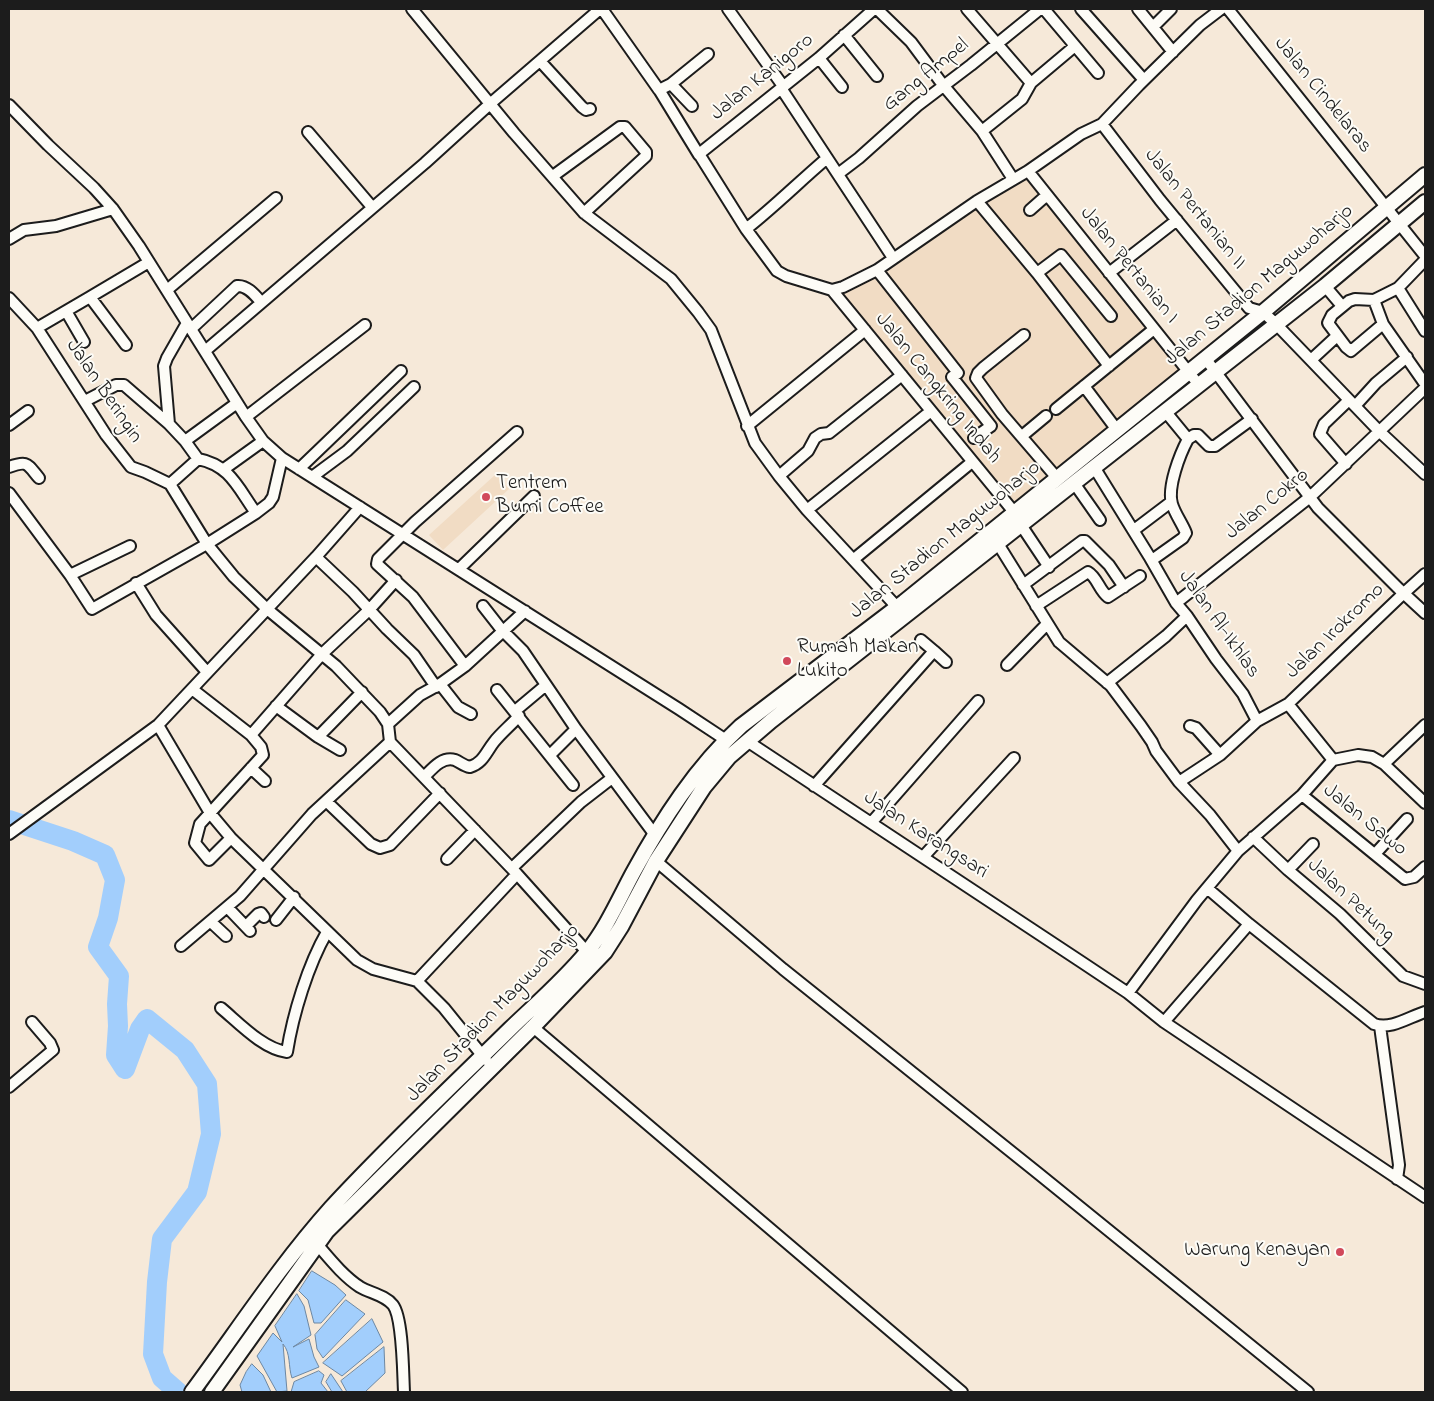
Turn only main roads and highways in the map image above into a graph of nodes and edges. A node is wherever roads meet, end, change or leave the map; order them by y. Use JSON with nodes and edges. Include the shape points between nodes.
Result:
{"nodes":[{"id":1,"x":1425,"y":174,"type":"edge"},
{"id":2,"x":1425,"y":202,"type":"edge"},
{"id":3,"x":994,"y":538,"type":"junction"},
{"id":4,"x":780,"y":705,"type":"junction"},
{"id":5,"x":699,"y":782,"type":"junction"},
{"id":6,"x":487,"y":1062,"type":"junction"},
{"id":7,"x":196,"y":1387,"type":"edge"},
{"id":8,"x":212,"y":1392,"type":"edge"}],
"edges":[{"from":1,"to":3,"type":"main road","name":"Jalan Stadion Maguwoharjo","via":[[1263,312],[1014,512]]},
{"from":2,"to":3,"type":"main road","name":"Jalan Stadion Maguwoharjo","via":[[1324,286],[1021,525]]},
{"from":3,"to":4,"type":"main road","name":"Jalan Stadion Maguwoharjo"},
{"from":3,"to":4,"type":"main road","name":"Jalan Stadion Maguwoharjo","via":[[897,607]]},
{"from":4,"to":5,"type":"main road","name":"Jalan Stadion Maguwoharjo","via":[[747,741]]},
{"from":4,"to":5,"type":"main road","name":"Jalan Stadion Maguwoharjo","via":[[741,726],[726,740]]},
{"from":5,"to":6,"type":"main road","name":"Jalan Stadion Maguwoharjo","via":[[655,835],[587,952]]},
{"from":5,"to":6,"type":"main road","name":"Jalan Stadion Maguwoharjo","via":[[605,952],[533,1027]]},
{"from":6,"to":7,"type":"main road","name":"Jalan Stadion Maguwoharjo","via":[[360,1178],[320,1221]]},
{"from":6,"to":8,"type":"main road","name":"Jalan Stadion Maguwoharjo","via":[[316,1244]]}]}
